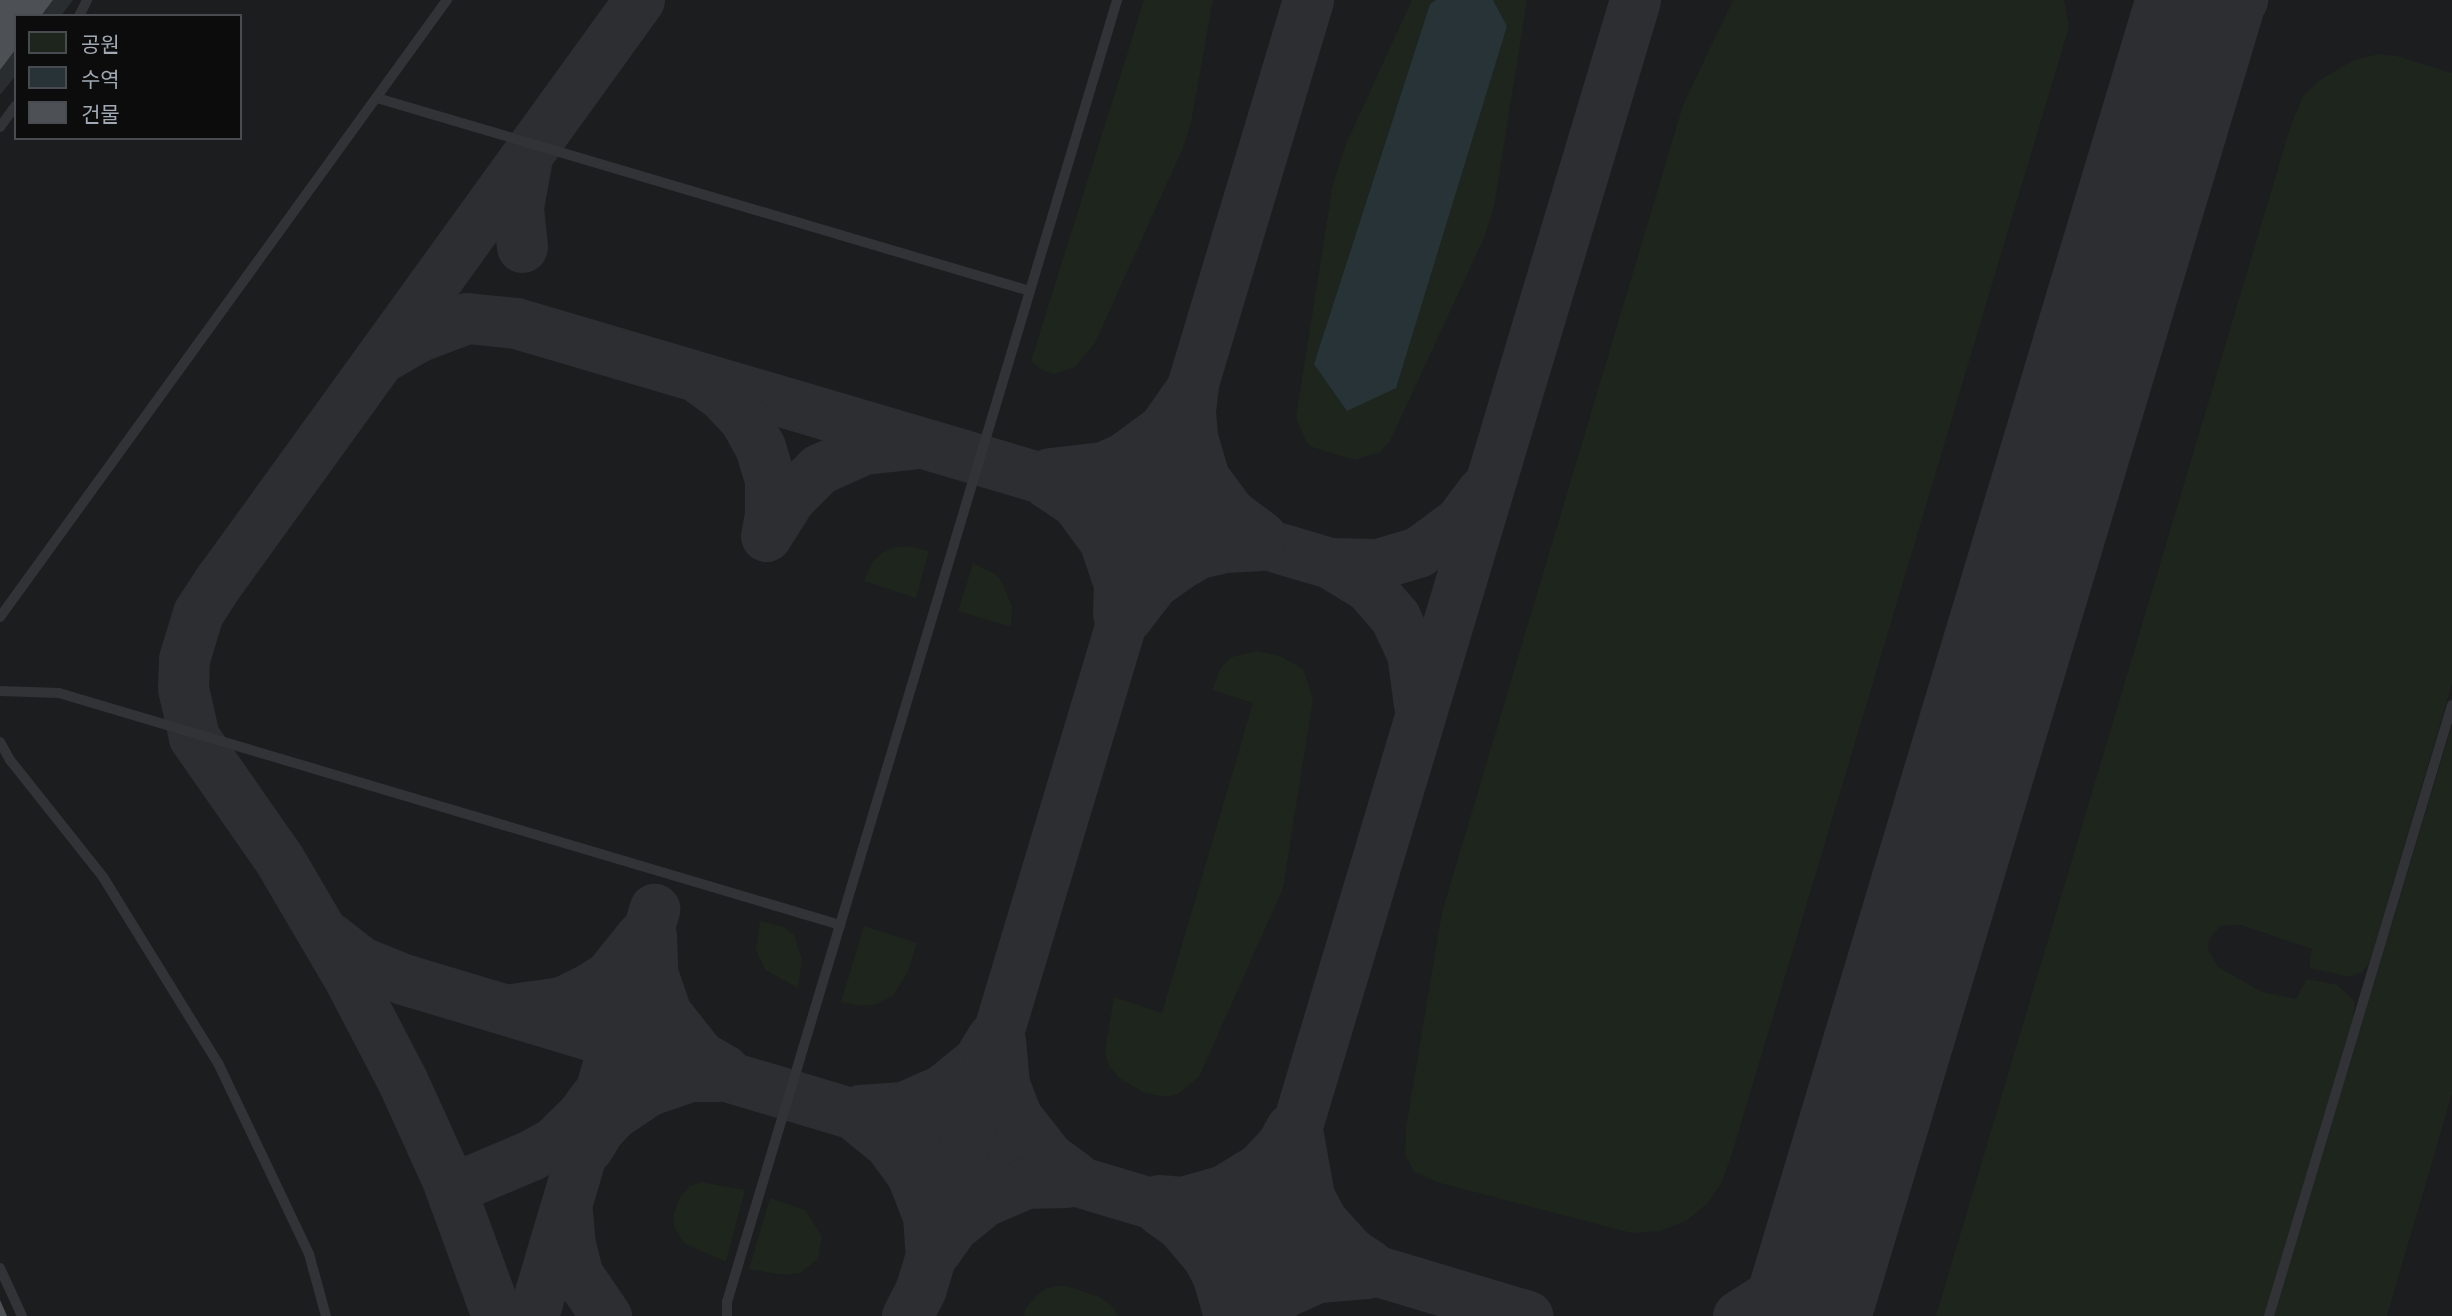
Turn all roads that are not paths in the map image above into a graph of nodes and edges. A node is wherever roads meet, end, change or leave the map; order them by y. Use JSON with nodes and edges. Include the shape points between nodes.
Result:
{"nodes":[{"id":1,"x":447,"y":0,"type":"edge"},
{"id":2,"x":1117,"y":0,"type":"edge"},
{"id":3,"x":377,"y":97,"type":"junction"},
{"id":4,"x":14,"y":108,"type":"edge"},
{"id":5,"x":0,"y":127,"type":"edge"},
{"id":6,"x":1030,"y":291,"type":"junction"},
{"id":7,"x":0,"y":617,"type":"edge"},
{"id":8,"x":0,"y":691,"type":"edge"},
{"id":9,"x":2452,"y":705,"type":"edge"},
{"id":10,"x":0,"y":742,"type":"edge"},
{"id":11,"x":840,"y":925,"type":"junction"},
{"id":12,"x":0,"y":1268,"type":"edge"},
{"id":13,"x":22,"y":1316,"type":"edge"},
{"id":14,"x":326,"y":1316,"type":"edge"},
{"id":15,"x":727,"y":1316,"type":"edge"},
{"id":16,"x":2269,"y":1316,"type":"edge"}],
"edges":[{"from":1,"to":3,"type":"lane"},
{"from":2,"to":6,"type":"lane"},
{"from":3,"to":6,"type":"lane"},
{"from":3,"to":7,"type":"lane"},
{"from":4,"to":5,"type":"lane"},
{"from":6,"to":11,"type":"lane"},
{"from":8,"to":11,"type":"lane","via":[[59,693]]},
{"from":9,"to":16,"type":"lane"},
{"from":10,"to":14,"type":"lane","via":[[103,877],[218,1063],[309,1254]]},
{"from":11,"to":15,"type":"lane","via":[[727,1302]]},
{"from":12,"to":13,"type":"lane"}]}
